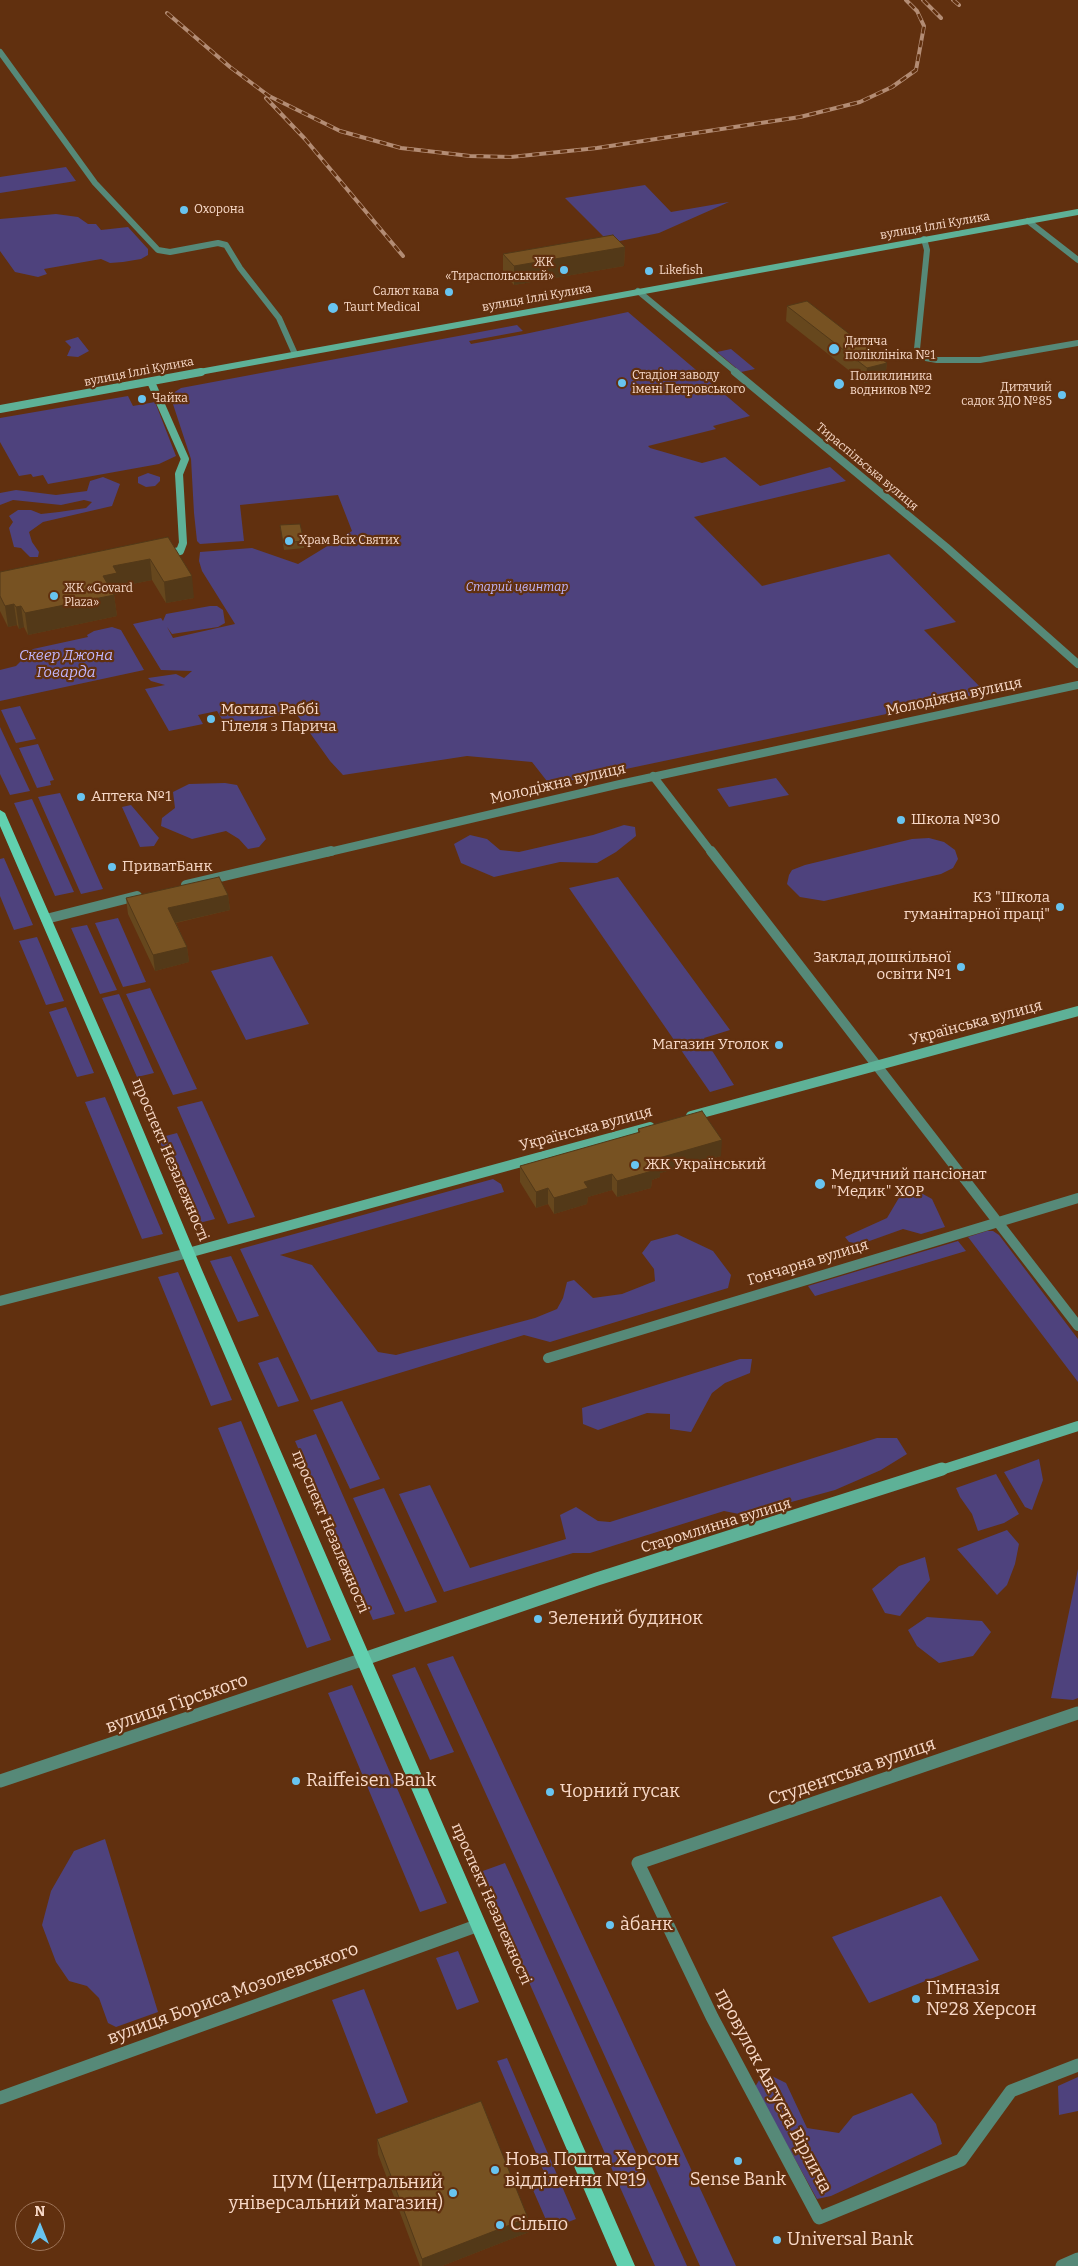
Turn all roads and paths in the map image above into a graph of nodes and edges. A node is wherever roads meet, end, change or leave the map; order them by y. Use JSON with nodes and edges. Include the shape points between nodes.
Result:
{"nodes":[{"id":1,"x":0,"y":52,"type":"edge"},
{"id":2,"x":1078,"y":212,"type":"edge"},
{"id":3,"x":1028,"y":221,"type":"junction"},
{"id":4,"x":924,"y":239,"type":"junction"},
{"id":5,"x":1078,"y":260,"type":"edge"},
{"id":6,"x":638,"y":291,"type":"junction"},
{"id":7,"x":1078,"y":343,"type":"edge"},
{"id":8,"x":296,"y":354,"type":"junction"},
{"id":9,"x":151,"y":382,"type":"junction"},
{"id":10,"x":0,"y":409,"type":"edge"},
{"id":11,"x":152,"y":556,"type":"edge"},
{"id":12,"x":1078,"y":664,"type":"edge"},
{"id":13,"x":1078,"y":685,"type":"edge"},
{"id":14,"x":653,"y":776,"type":"junction"},
{"id":15,"x":0,"y":813,"type":"edge"},
{"id":16,"x":172,"y":888,"type":"edge"},
{"id":17,"x":144,"y":895,"type":"edge"},
{"id":18,"x":46,"y":919,"type":"junction"},
{"id":19,"x":1078,"y":1011,"type":"edge"},
{"id":20,"x":877,"y":1065,"type":"junction"},
{"id":21,"x":681,"y":1118,"type":"edge"},
{"id":22,"x":662,"y":1124,"type":"edge"},
{"id":23,"x":1078,"y":1198,"type":"edge"},
{"id":24,"x":996,"y":1221,"type":"junction"},
{"id":25,"x":188,"y":1253,"type":"junction"},
{"id":26,"x":0,"y":1301,"type":"edge"},
{"id":27,"x":1078,"y":1326,"type":"edge"},
{"id":28,"x":548,"y":1358,"type":"dead end"},
{"id":29,"x":1078,"y":1426,"type":"edge"},
{"id":30,"x":364,"y":1659,"type":"junction"},
{"id":31,"x":1078,"y":1713,"type":"edge"},
{"id":32,"x":0,"y":1781,"type":"edge"},
{"id":33,"x":638,"y":1863,"type":"joint"},
{"id":34,"x":479,"y":1925,"type":"junction"},
{"id":35,"x":1078,"y":2065,"type":"edge"},
{"id":36,"x":0,"y":2098,"type":"edge"},
{"id":37,"x":1078,"y":2259,"type":"edge"},
{"id":38,"x":623,"y":2265,"type":"edge"},
{"id":39,"x":1062,"y":2266,"type":"edge"}],
"edges":[{"from":1,"to":8,"type":"street","via":[[94,183],[158,250],[170,252],[218,243],[226,245],[278,318]]},
{"from":2,"to":3,"type":"street","name":"вулиця Іллі Кулика"},
{"from":3,"to":4,"type":"street","name":"вулиця Іллі Кулика"},
{"from":3,"to":5,"type":"street"},
{"from":4,"to":6,"type":"street","name":"вулиця Іллі Кулика"},
{"from":4,"to":7,"type":"street","via":[[927,250],[917,349],[920,357],[961,361],[1003,358]]},
{"from":6,"to":8,"type":"street","name":"вулиця Іллі Кулика"},
{"from":6,"to":12,"type":"street","name":"Тираспільська вулиця","via":[[946,547]]},
{"from":8,"to":9,"type":"street","name":"вулиця Іллі Кулика"},
{"from":9,"to":10,"type":"street","name":"вулиця Іллі Кулика"},
{"from":9,"to":11,"type":"street","via":[[185,459],[179,474],[183,543],[180,551]]},
{"from":13,"to":14,"type":"street","name":"Молодіжна вулиця"},
{"from":14,"to":16,"type":"street","name":"Молодіжна вулиця"},
{"from":14,"to":20,"type":"street"},
{"from":15,"to":18,"type":"main road","name":"проспект Незалежності"},
{"from":17,"to":18,"type":"street"},
{"from":18,"to":25,"type":"main road","name":"проспект Незалежності"},
{"from":19,"to":20,"type":"street","name":"Українська вулиця"},
{"from":20,"to":21,"type":"street","name":"Українська вулиця"},
{"from":20,"to":24,"type":"street"},
{"from":22,"to":25,"type":"street","name":"Українська вулиця"},
{"from":23,"to":24,"type":"street","name":"Гончарна вулиця"},
{"from":24,"to":27,"type":"street"},
{"from":24,"to":28,"type":"street","name":"Гончарна вулиця"},
{"from":25,"to":26,"type":"street"},
{"from":25,"to":30,"type":"main road","name":"проспект Незалежності"},
{"from":29,"to":30,"type":"street","name":"Старомлинна вулиця","via":[[597,1579]]},
{"from":30,"to":32,"type":"street","name":"вулиця Гірського"},
{"from":30,"to":34,"type":"main road","name":"проспект Незалежності"},
{"from":31,"to":33,"type":"street","name":"Студентська вулиця"},
{"from":33,"to":35,"type":"street","name":"провулок Августа Вірлича","via":[[712,2017],[819,2218],[961,2160],[1011,2091]]},
{"from":34,"to":36,"type":"street","name":"вулиця Бориса Мозолевського"},
{"from":34,"to":38,"type":"main road","name":"проспект Незалежності"},
{"from":37,"to":39,"type":"street"}]}
